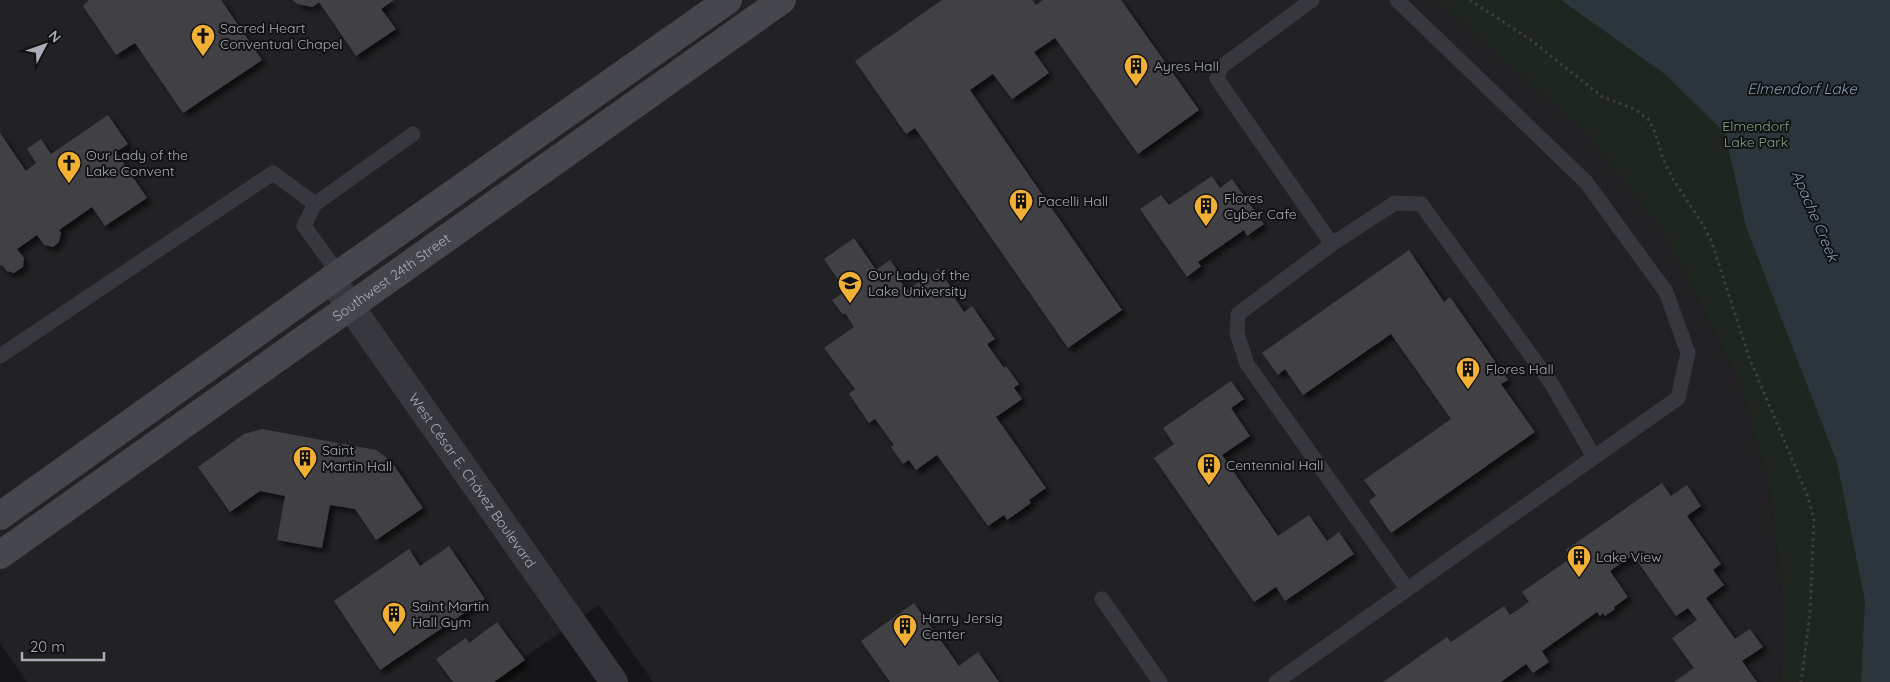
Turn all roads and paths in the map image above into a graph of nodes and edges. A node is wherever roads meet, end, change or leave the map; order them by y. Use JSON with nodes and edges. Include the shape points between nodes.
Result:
{"nodes":[{"id":1,"x":728,"y":0,"type":"edge"},
{"id":2,"x":782,"y":0,"type":"edge"},
{"id":3,"x":1312,"y":0,"type":"edge"},
{"id":4,"x":1397,"y":0,"type":"edge"},
{"id":5,"x":1470,"y":0,"type":"edge"},
{"id":6,"x":413,"y":134,"type":"dead end"},
{"id":7,"x":316,"y":204,"type":"junction"},
{"id":8,"x":1332,"y":244,"type":"junction"},
{"id":9,"x":335,"y":276,"type":"junction"},
{"id":10,"x":350,"y":306,"type":"junction"},
{"id":11,"x":0,"y":356,"type":"edge"},
{"id":12,"x":1594,"y":457,"type":"junction"},
{"id":13,"x":0,"y":516,"type":"edge"},
{"id":14,"x":0,"y":555,"type":"edge"},
{"id":15,"x":1407,"y":589,"type":"junction"},
{"id":16,"x":1102,"y":599,"type":"dead end"},
{"id":17,"x":614,"y":682,"type":"edge"},
{"id":18,"x":1160,"y":682,"type":"edge"},
{"id":19,"x":1276,"y":682,"type":"edge"},
{"id":20,"x":1801,"y":682,"type":"edge"}],
"edges":[{"from":1,"to":9,"type":"main road"},
{"from":2,"to":10,"type":"main road","name":"Southwest 24th Street"},
{"from":3,"to":8,"type":"lane","via":[[1221,67],[1217,79]]},
{"from":4,"to":12,"type":"lane","via":[[1586,182],[1666,292],[1688,353],[1678,398]]},
{"from":5,"to":20,"type":"path","via":[[1531,40],[1601,96],[1636,110],[1648,119],[1673,179],[1711,240],[1749,357],[1808,497],[1814,520],[1810,614]]},
{"from":6,"to":7,"type":"lane"},
{"from":7,"to":9,"type":"lane","via":[[304,226]]},
{"from":7,"to":11,"type":"lane","via":[[273,173]]},
{"from":8,"to":12,"type":"lane","via":[[1395,203],[1421,204],[1551,383]]},
{"from":8,"to":15,"type":"lane","via":[[1238,314],[1237,333],[1247,364]]},
{"from":9,"to":10,"type":"street","name":"West César E. Chávez Boulevard"},
{"from":9,"to":13,"type":"main road"},
{"from":10,"to":14,"type":"main road","name":"Southwest 24th Street"},
{"from":10,"to":17,"type":"street","name":"West César E. Chávez Boulevard"},
{"from":12,"to":15,"type":"lane"},
{"from":15,"to":19,"type":"lane"},
{"from":16,"to":18,"type":"lane"}]}
